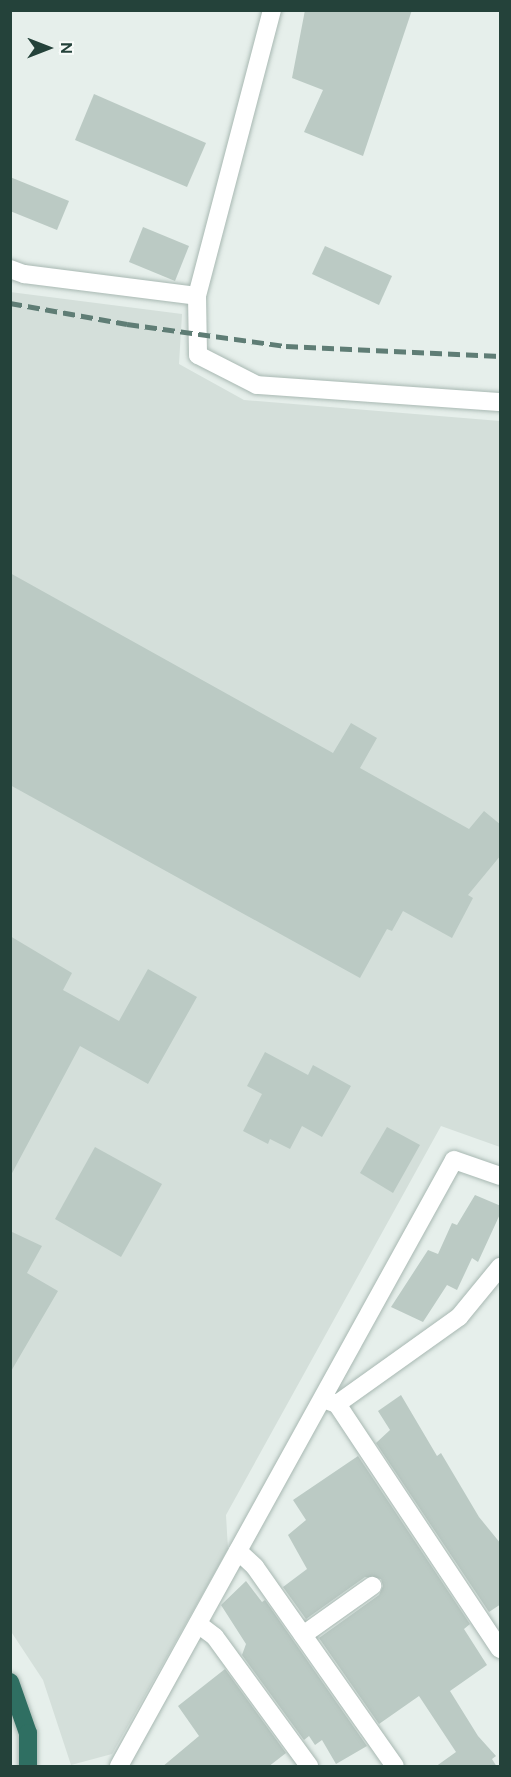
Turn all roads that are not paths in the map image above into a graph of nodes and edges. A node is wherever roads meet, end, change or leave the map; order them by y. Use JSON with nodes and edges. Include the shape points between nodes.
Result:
{"nodes":[{"id":1,"x":272,"y":10,"type":"edge"},
{"id":2,"x":10,"y":269,"type":"edge"},
{"id":3,"x":197,"y":296,"type":"junction"},
{"id":4,"x":501,"y":402,"type":"edge"},
{"id":5,"x":501,"y":1176,"type":"edge"},
{"id":6,"x":501,"y":1267,"type":"edge"},
{"id":7,"x":329,"y":1401,"type":"junction"},
{"id":8,"x":238,"y":1551,"type":"junction"},
{"id":9,"x":372,"y":1586,"type":"dead end"},
{"id":10,"x":198,"y":1624,"type":"junction"},
{"id":11,"x":303,"y":1635,"type":"junction"},
{"id":12,"x":501,"y":1649,"type":"edge"},
{"id":13,"x":10,"y":1682,"type":"edge"},
{"id":14,"x":28,"y":1767,"type":"edge"},
{"id":15,"x":119,"y":1767,"type":"edge"},
{"id":16,"x":309,"y":1767,"type":"edge"},
{"id":17,"x":395,"y":1767,"type":"edge"}],
"edges":[{"from":1,"to":3,"type":"street"},
{"from":2,"to":3,"type":"street"},
{"from":3,"to":4,"type":"street","via":[[198,355],[257,385]]},
{"from":5,"to":7,"type":"street","via":[[454,1160]]},
{"from":6,"to":7,"type":"street","via":[[459,1317]]},
{"from":7,"to":8,"type":"street"},
{"from":7,"to":12,"type":"street"},
{"from":8,"to":10,"type":"street"},
{"from":8,"to":11,"type":"street","via":[[255,1567]]},
{"from":9,"to":11,"type":"street"},
{"from":10,"to":15,"type":"street"},
{"from":10,"to":16,"type":"street","via":[[215,1637]]},
{"from":11,"to":17,"type":"street"},
{"from":13,"to":14,"type":"highway","via":[[28,1734]]}]}
